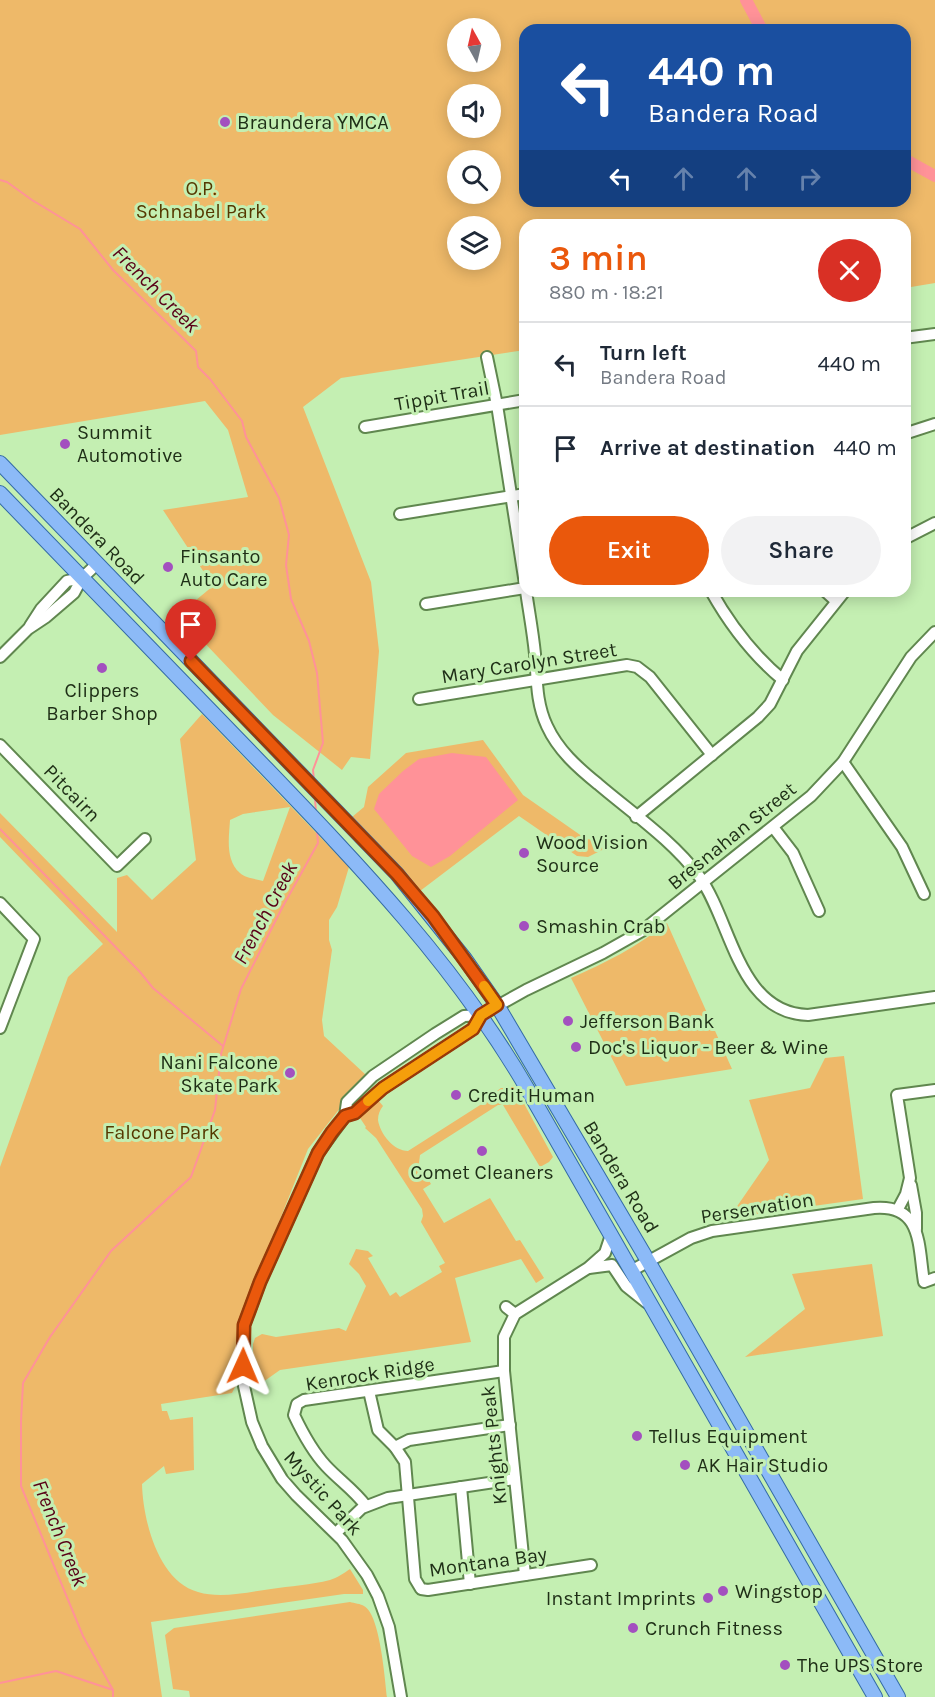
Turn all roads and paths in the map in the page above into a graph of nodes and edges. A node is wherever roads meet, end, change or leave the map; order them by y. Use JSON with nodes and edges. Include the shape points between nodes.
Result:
{"nodes":[{"id":1,"x":935,"y":334,"type":"edge"},
{"id":2,"x":911,"y":337,"type":"edge"},
{"id":3,"x":487,"y":357,"type":"dead end"},
{"id":4,"x":519,"y":401,"type":"edge"},
{"id":5,"x":497,"y":405,"type":"junction"},
{"id":6,"x":935,"y":424,"type":"edge"},
{"id":7,"x":365,"y":428,"type":"dead end"},
{"id":8,"x":911,"y":432,"type":"edge"},
{"id":9,"x":0,"y":463,"type":"edge"},
{"id":10,"x":0,"y":493,"type":"edge"},
{"id":11,"x":519,"y":495,"type":"edge"},
{"id":12,"x":511,"y":496,"type":"junction"},
{"id":13,"x":400,"y":514,"type":"dead end"},
{"id":14,"x":935,"y":523,"type":"edge"},
{"id":15,"x":911,"y":535,"type":"edge"},
{"id":16,"x":519,"y":549,"type":"edge"},
{"id":17,"x":97,"y":564,"type":"junction"},
{"id":18,"x":81,"y":578,"type":"junction"},
{"id":19,"x":519,"y":589,"type":"edge"},
{"id":20,"x":526,"y":597,"type":"edge"},
{"id":21,"x":715,"y":597,"type":"edge"},
{"id":22,"x":832,"y":597,"type":"edge"},
{"id":23,"x":840,"y":597,"type":"edge"},
{"id":24,"x":836,"y":601,"type":"junction"},
{"id":25,"x":426,"y":604,"type":"dead end"},
{"id":26,"x":935,"y":632,"type":"edge"},
{"id":27,"x":0,"y":657,"type":"edge"},
{"id":28,"x":536,"y":679,"type":"junction"},
{"id":29,"x":783,"y":680,"type":"junction"},
{"id":30,"x":418,"y":699,"type":"dead end"},
{"id":31,"x":267,"y":739,"type":"junction"},
{"id":32,"x":0,"y":745,"type":"edge"},
{"id":33,"x":252,"y":754,"type":"junction"},
{"id":34,"x":712,"y":755,"type":"junction"},
{"id":35,"x":843,"y":762,"type":"junction"},
{"id":36,"x":636,"y":817,"type":"junction"},
{"id":37,"x":773,"y":827,"type":"junction"},
{"id":38,"x":145,"y":839,"type":"dead end"},
{"id":39,"x":703,"y":883,"type":"junction"},
{"id":40,"x":924,"y":894,"type":"dead end"},
{"id":41,"x":0,"y":903,"type":"edge"},
{"id":42,"x":819,"y":911,"type":"dead end"},
{"id":43,"x":935,"y":997,"type":"edge"},
{"id":44,"x":497,"y":1005,"type":"junction"},
{"id":45,"x":481,"y":1015,"type":"junction"},
{"id":46,"x":0,"y":1028,"type":"edge"},
{"id":47,"x":935,"y":1090,"type":"edge"},
{"id":48,"x":909,"y":1178,"type":"junction"},
{"id":49,"x":898,"y":1209,"type":"junction"},
{"id":50,"x":916,"y":1229,"type":"junction"},
{"id":51,"x":611,"y":1235,"type":"junction"},
{"id":52,"x":648,"y":1261,"type":"junction"},
{"id":53,"x":588,"y":1268,"type":"junction"},
{"id":54,"x":631,"y":1271,"type":"junction"},
{"id":55,"x":935,"y":1278,"type":"edge"},
{"id":56,"x":650,"y":1304,"type":"junction"},
{"id":57,"x":506,"y":1307,"type":"dead end"},
{"id":58,"x":515,"y":1314,"type":"junction"},
{"id":59,"x":504,"y":1371,"type":"junction"},
{"id":60,"x":369,"y":1391,"type":"junction"},
{"id":61,"x":510,"y":1425,"type":"junction"},
{"id":62,"x":395,"y":1447,"type":"junction"},
{"id":63,"x":515,"y":1479,"type":"junction"},
{"id":64,"x":461,"y":1488,"type":"junction"},
{"id":65,"x":408,"y":1495,"type":"junction"},
{"id":66,"x":366,"y":1506,"type":"junction"},
{"id":67,"x":336,"y":1533,"type":"junction"},
{"id":68,"x":591,"y":1565,"type":"dead end"},
{"id":69,"x":525,"y":1575,"type":"junction"},
{"id":70,"x":470,"y":1584,"type":"junction"},
{"id":71,"x":401,"y":1697,"type":"edge"},
{"id":72,"x":875,"y":1697,"type":"edge"},
{"id":73,"x":898,"y":1697,"type":"edge"}],
"edges":[{"from":1,"to":2,"type":"street"},
{"from":3,"to":5,"type":"street"},
{"from":4,"to":5,"type":"street","name":"Tippit Trail"},
{"from":5,"to":7,"type":"street","name":"Tippit Trail"},
{"from":5,"to":12,"type":"street"},
{"from":6,"to":8,"type":"street"},
{"from":9,"to":17,"type":"main road","name":"Bandera Road"},
{"from":10,"to":18,"type":"main road","name":"Bandera Road"},
{"from":11,"to":12,"type":"street"},
{"from":12,"to":13,"type":"street"},
{"from":12,"to":16,"type":"street"},
{"from":14,"to":15,"type":"street"},
{"from":17,"to":18,"type":"street"},
{"from":17,"to":31,"type":"main road","name":"Bandera Road"},
{"from":18,"to":27,"type":"street","via":[[67,581]]},
{"from":18,"to":33,"type":"main road","name":"Bandera Road"},
{"from":19,"to":25,"type":"street"},
{"from":20,"to":28,"type":"street"},
{"from":21,"to":29,"type":"street","via":[[735,630]]},
{"from":22,"to":24,"type":"street"},
{"from":23,"to":24,"type":"street"},
{"from":24,"to":29,"type":"street","via":[[797,651]]},
{"from":26,"to":35,"type":"street","name":"Bresnahan Street","via":[[911,657]]},
{"from":28,"to":30,"type":"street","name":"Mary Carolyn Street"},
{"from":28,"to":34,"type":"street","name":"Mary Carolyn Street","via":[[637,667],[650,677]]},
{"from":28,"to":36,"type":"street","via":[[541,712],[561,749]]},
{"from":29,"to":34,"type":"street","via":[[758,717]]},
{"from":31,"to":33,"type":"main road"},
{"from":31,"to":44,"type":"main road","name":"Bandera Road","via":[[397,874],[433,916]]},
{"from":32,"to":38,"type":"street","name":"Pitcairn","via":[[117,866]]},
{"from":33,"to":45,"type":"main road","name":"Bandera Road","via":[[426,942]]},
{"from":34,"to":36,"type":"street"},
{"from":35,"to":37,"type":"street","name":"Bresnahan Street","via":[[811,796]]},
{"from":35,"to":40,"type":"street","via":[[902,847]]},
{"from":36,"to":39,"type":"street","via":[[669,843]]},
{"from":37,"to":39,"type":"street","name":"Bresnahan Street"},
{"from":37,"to":42,"type":"street","via":[[793,853]]},
{"from":39,"to":43,"type":"street","via":[[748,978],[776,1007],[808,1015]]},
{"from":39,"to":44,"type":"street","name":"Bresnahan Street","via":[[642,931]]},
{"from":41,"to":46,"type":"street","via":[[34,939]]},
{"from":44,"to":45,"type":"street","name":"Bresnahan Street"},
{"from":44,"to":52,"type":"main road","name":"Bandera Road"},
{"from":45,"to":51,"type":"main road","name":"Bandera Road"},
{"from":45,"to":67,"type":"street","name":"Mystic Park","via":[[473,1029],[383,1088],[355,1113],[345,1116],[318,1153],[244,1325],[244,1386],[261,1446],[296,1495]]},
{"from":47,"to":48,"type":"street","via":[[897,1095]]},
{"from":48,"to":49,"type":"street"},
{"from":48,"to":50,"type":"street"},
{"from":49,"to":50,"type":"street"},
{"from":49,"to":52,"type":"street","name":"Perservation","via":[[874,1208],[712,1231]]},
{"from":50,"to":55,"type":"street","via":[[924,1282]]},
{"from":51,"to":53,"type":"street","via":[[605,1253]]},
{"from":51,"to":54,"type":"main road","name":"Bandera Road"},
{"from":52,"to":54,"type":"street","name":"Perservation"},
{"from":52,"to":73,"type":"main road","name":"Bandera Road"},
{"from":53,"to":56,"type":"street","via":[[612,1265],[626,1286]]},
{"from":53,"to":58,"type":"street"},
{"from":54,"to":56,"type":"main road","name":"Bandera Road"},
{"from":56,"to":72,"type":"main road","name":"Bandera Road"},
{"from":57,"to":58,"type":"street"},
{"from":58,"to":59,"type":"street","name":"Knights Peak","via":[[504,1337]]},
{"from":59,"to":60,"type":"street","name":"Kenrock Ridge"},
{"from":59,"to":61,"type":"street","name":"Knights Peak"},
{"from":60,"to":62,"type":"street","name":"Montana Bay","via":[[378,1430]]},
{"from":60,"to":66,"type":"street","name":"Kenrock Ridge","via":[[304,1400],[294,1410],[316,1454]]},
{"from":61,"to":62,"type":"street","via":[[409,1440]]},
{"from":61,"to":63,"type":"street","name":"Knights Peak"},
{"from":62,"to":65,"type":"street","name":"Montana Bay","via":[[405,1462]]},
{"from":63,"to":64,"type":"street"},
{"from":63,"to":69,"type":"street","name":"Knights Peak"},
{"from":64,"to":65,"type":"street"},
{"from":64,"to":70,"type":"street"},
{"from":65,"to":66,"type":"street"},
{"from":65,"to":70,"type":"street","name":"Montana Bay","via":[[416,1584],[429,1590]]},
{"from":66,"to":67,"type":"street"},
{"from":67,"to":71,"type":"street","name":"Mystic Park","via":[[356,1557],[378,1596],[390,1634]]},
{"from":68,"to":69,"type":"street","name":"Montana Bay"},
{"from":69,"to":70,"type":"street","name":"Montana Bay"}]}
